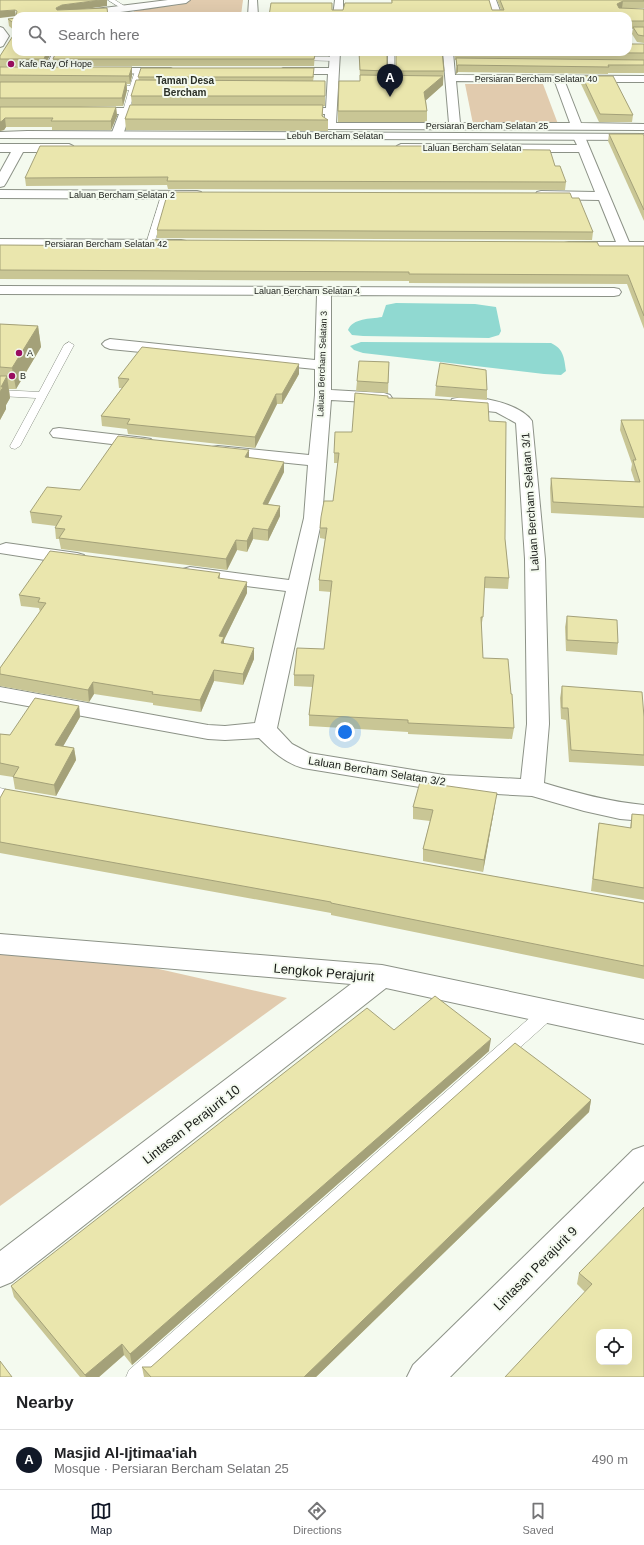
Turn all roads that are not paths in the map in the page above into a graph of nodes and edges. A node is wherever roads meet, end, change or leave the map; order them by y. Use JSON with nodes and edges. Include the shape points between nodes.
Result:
{"nodes":[{"id":1,"x":111,"y":0,"type":"edge"},
{"id":2,"x":186,"y":0,"type":"edge"},
{"id":3,"x":253,"y":0,"type":"edge"},
{"id":4,"x":339,"y":0,"type":"edge"},
{"id":5,"x":492,"y":0,"type":"edge"},
{"id":6,"x":126,"y":10,"type":"junction"},
{"id":7,"x":110,"y":11,"type":"joint"},
{"id":8,"x":101,"y":12,"type":"edge"},
{"id":9,"x":253,"y":12,"type":"edge"},
{"id":10,"x":338,"y":12,"type":"edge"},
{"id":11,"x":496,"y":12,"type":"edge"},
{"id":12,"x":2,"y":25,"type":"edge"},
{"id":13,"x":632,"y":31,"type":"edge"},
{"id":14,"x":644,"y":31,"type":"edge"},
{"id":15,"x":0,"y":44,"type":"edge"},
{"id":16,"x":53,"y":56,"type":"edge"},
{"id":17,"x":323,"y":56,"type":"edge"},
{"id":18,"x":335,"y":56,"type":"edge"},
{"id":19,"x":391,"y":56,"type":"edge"},
{"id":20,"x":450,"y":56,"type":"edge"},
{"id":21,"x":109,"y":59,"type":"edge"},
{"id":22,"x":288,"y":59,"type":"edge"},
{"id":23,"x":43,"y":71,"type":"joint"},
{"id":24,"x":60,"y":71,"type":"edge"},
{"id":25,"x":89,"y":71,"type":"edge"},
{"id":26,"x":104,"y":71,"type":"junction"},
{"id":27,"x":138,"y":71,"type":"junction"},
{"id":28,"x":184,"y":71,"type":"edge"},
{"id":29,"x":274,"y":71,"type":"edge"},
{"id":30,"x":559,"y":79,"type":"junction"},
{"id":31,"x":644,"y":79,"type":"edge"},
{"id":32,"x":384,"y":81,"type":"edge"},
{"id":33,"x":391,"y":81,"type":"junction"},
{"id":34,"x":399,"y":81,"type":"edge"},
{"id":35,"x":449,"y":81,"type":"junction"},
{"id":36,"x":333,"y":82,"type":"junction"},
{"id":37,"x":102,"y":88,"type":"edge"},
{"id":38,"x":133,"y":88,"type":"junction"},
{"id":39,"x":157,"y":88,"type":"edge"},
{"id":40,"x":78,"y":111,"type":"edge"},
{"id":41,"x":126,"y":111,"type":"junction"},
{"id":42,"x":173,"y":111,"type":"edge"},
{"id":43,"x":284,"y":111,"type":"edge"},
{"id":44,"x":331,"y":111,"type":"junction"},
{"id":45,"x":455,"y":126,"type":"junction"},
{"id":46,"x":644,"y":127,"type":"edge"},
{"id":47,"x":330,"y":131,"type":"junction"},
{"id":48,"x":0,"y":132,"type":"edge"},
{"id":49,"x":27,"y":134,"type":"junction"},
{"id":50,"x":0,"y":135,"type":"edge"},
{"id":51,"x":117,"y":135,"type":"junction"},
{"id":52,"x":580,"y":137,"type":"junction"},
{"id":53,"x":644,"y":137,"type":"edge"},
{"id":54,"x":0,"y":148,"type":"edge"},
{"id":55,"x":20,"y":148,"type":"junction"},
{"id":56,"x":83,"y":148,"type":"edge"},
{"id":57,"x":393,"y":148,"type":"edge"},
{"id":58,"x":0,"y":183,"type":"edge"},
{"id":59,"x":0,"y":194,"type":"edge"},
{"id":60,"x":165,"y":195,"type":"junction"},
{"id":61,"x":213,"y":195,"type":"edge"},
{"id":62,"x":532,"y":195,"type":"edge"},
{"id":63,"x":604,"y":196,"type":"junction"},
{"id":64,"x":0,"y":243,"type":"edge"},
{"id":65,"x":150,"y":244,"type":"junction"},
{"id":66,"x":198,"y":244,"type":"edge"},
{"id":67,"x":557,"y":246,"type":"edge"},
{"id":68,"x":624,"y":246,"type":"junction"},
{"id":69,"x":644,"y":246,"type":"edge"},
{"id":70,"x":0,"y":290,"type":"edge"},
{"id":71,"x":324,"y":291,"type":"junction"},
{"id":72,"x":614,"y":292,"type":"dead end"},
{"id":73,"x":110,"y":344,"type":"dead end"},
{"id":74,"x":69,"y":345,"type":"dead end"},
{"id":75,"x":323,"y":365,"type":"junction"},
{"id":76,"x":0,"y":393,"type":"edge"},
{"id":77,"x":323,"y":394,"type":"junction"},
{"id":78,"x":43,"y":395,"type":"junction"},
{"id":79,"x":403,"y":400,"type":"edge"},
{"id":80,"x":442,"y":402,"type":"edge"},
{"id":81,"x":59,"y":433,"type":"dead end"},
{"id":82,"x":161,"y":444,"type":"edge"},
{"id":83,"x":16,"y":446,"type":"dead end"},
{"id":84,"x":200,"y":449,"type":"edge"},
{"id":85,"x":317,"y":462,"type":"junction"},
{"id":86,"x":6,"y":549,"type":"dead end"},
{"id":87,"x":93,"y":561,"type":"edge"},
{"id":88,"x":172,"y":571,"type":"edge"},
{"id":89,"x":298,"y":588,"type":"junction"},
{"id":90,"x":0,"y":694,"type":"edge"},
{"id":91,"x":265,"y":730,"type":"junction"},
{"id":92,"x":532,"y":788,"type":"junction"},
{"id":93,"x":0,"y":793,"type":"edge"},
{"id":94,"x":31,"y":798,"type":"edge"},
{"id":95,"x":644,"y":813,"type":"edge"},
{"id":96,"x":0,"y":944,"type":"edge"},
{"id":97,"x":382,"y":976,"type":"junction"},
{"id":98,"x":548,"y":1012,"type":"junction"},
{"id":99,"x":644,"y":1032,"type":"edge"},
{"id":100,"x":644,"y":1160,"type":"edge"},
{"id":101,"x":0,"y":1271,"type":"edge"},
{"id":102,"x":136,"y":1377,"type":"edge"},
{"id":103,"x":426,"y":1377,"type":"edge"}],
"edges":[{"from":1,"to":6,"type":"lane"},
{"from":2,"to":6,"type":"street"},
{"from":3,"to":9,"type":"street"},
{"from":4,"to":10,"type":"street"},
{"from":5,"to":11,"type":"street"},
{"from":6,"to":7,"type":"street"},
{"from":7,"to":8,"type":"street"},
{"from":12,"to":15,"type":"street","via":[[4,36]]},
{"from":13,"to":14,"type":"lane"},
{"from":16,"to":23,"type":"lane"},
{"from":17,"to":22,"type":"lane"},
{"from":18,"to":36,"type":"street"},
{"from":19,"to":33,"type":"lane"},
{"from":20,"to":35,"type":"street","via":[[453,63]]},
{"from":21,"to":26,"type":"street"},
{"from":23,"to":24,"type":"street"},
{"from":25,"to":26,"type":"street"},
{"from":26,"to":27,"type":"street"},
{"from":27,"to":28,"type":"street"},
{"from":27,"to":38,"type":"lane"},
{"from":29,"to":36,"type":"street"},
{"from":30,"to":31,"type":"street","name":"Persiaran Bercham Selatan 40"},
{"from":30,"to":35,"type":"street","name":"Persiaran Bercham Selatan 40"},
{"from":30,"to":52,"type":"street"},
{"from":32,"to":33,"type":"lane"},
{"from":33,"to":34,"type":"lane"},
{"from":35,"to":45,"type":"street"},
{"from":36,"to":44,"type":"street"},
{"from":37,"to":38,"type":"lane"},
{"from":38,"to":39,"type":"lane"},
{"from":38,"to":41,"type":"lane"},
{"from":40,"to":41,"type":"street"},
{"from":41,"to":42,"type":"street"},
{"from":41,"to":51,"type":"street"},
{"from":43,"to":44,"type":"street"},
{"from":44,"to":47,"type":"street"},
{"from":45,"to":47,"type":"street","name":"Persiaran Bercham Selatan 25"},
{"from":45,"to":52,"type":"street","name":"Persiaran Bercham Selatan 25"},
{"from":46,"to":52,"type":"street","name":"Persiaran Bercham Selatan 25"},
{"from":47,"to":51,"type":"street","name":"Lebuh Bercham Selatan"},
{"from":47,"to":52,"type":"street","name":"Lebuh Bercham Selatan"},
{"from":48,"to":49,"type":"street"},
{"from":49,"to":50,"type":"street"},
{"from":49,"to":51,"type":"street","name":"Lebuh Bercham Selatan"},
{"from":52,"to":53,"type":"street","name":"Lebuh Bercham Selatan"},
{"from":52,"to":57,"type":"street","name":"Laluan Bercham Selatan"},
{"from":52,"to":63,"type":"street"},
{"from":54,"to":55,"type":"street"},
{"from":55,"to":56,"type":"street"},
{"from":55,"to":58,"type":"street"},
{"from":59,"to":60,"type":"street","name":"Laluan Bercham Selatan 2"},
{"from":60,"to":61,"type":"street","name":"Laluan Bercham Selatan 2"},
{"from":60,"to":65,"type":"lane"},
{"from":62,"to":63,"type":"street"},
{"from":63,"to":68,"type":"street"},
{"from":64,"to":65,"type":"street","name":"Persiaran Bercham Selatan 42"},
{"from":65,"to":66,"type":"street","name":"Persiaran Bercham Selatan 42"},
{"from":67,"to":68,"type":"street"},
{"from":68,"to":69,"type":"street"},
{"from":70,"to":71,"type":"street","name":"Laluan Bercham Selatan 4"},
{"from":71,"to":72,"type":"street","name":"Laluan Bercham Selatan 4"},
{"from":71,"to":75,"type":"street","name":"Laluan Bercham Selatan 3"},
{"from":73,"to":75,"type":"street"},
{"from":74,"to":78,"type":"lane"},
{"from":75,"to":77,"type":"street","name":"Laluan Bercham Selatan 3"},
{"from":76,"to":78,"type":"lane"},
{"from":77,"to":79,"type":"street"},
{"from":77,"to":85,"type":"street","name":"Laluan Bercham Selatan 3"},
{"from":78,"to":83,"type":"lane"},
{"from":80,"to":92,"type":"street","name":"Laluan Bercham Selatan 3/1","via":[[502,407],[524,420],[536,559],[538,724]]},
{"from":81,"to":82,"type":"street"},
{"from":84,"to":85,"type":"street"},
{"from":85,"to":89,"type":"street","name":"Laluan Bercham Selatan 3","via":[[313,518]]},
{"from":86,"to":87,"type":"street"},
{"from":88,"to":89,"type":"street"},
{"from":89,"to":91,"type":"street","name":"Laluan Bercham Selatan 3"},
{"from":90,"to":91,"type":"street","via":[[208,732]]},
{"from":91,"to":92,"type":"street","name":"Laluan Bercham Selatan 3/2","via":[[284,749],[303,760],[444,783]]},
{"from":92,"to":95,"type":"street","name":"Laluan Bercham Selatan 3/2","via":[[584,804]]},
{"from":93,"to":94,"type":"lane"},
{"from":96,"to":97,"type":"street","name":"Lengkok Perajurit"},
{"from":97,"to":98,"type":"street","name":"Lengkok Perajurit"},
{"from":97,"to":101,"type":"street","name":"Lintasan Perajurit 10"},
{"from":98,"to":99,"type":"street","name":"Lengkok Perajurit"},
{"from":98,"to":102,"type":"lane"},
{"from":100,"to":103,"type":"street","name":"Lintasan Perajurit 9"}]}
